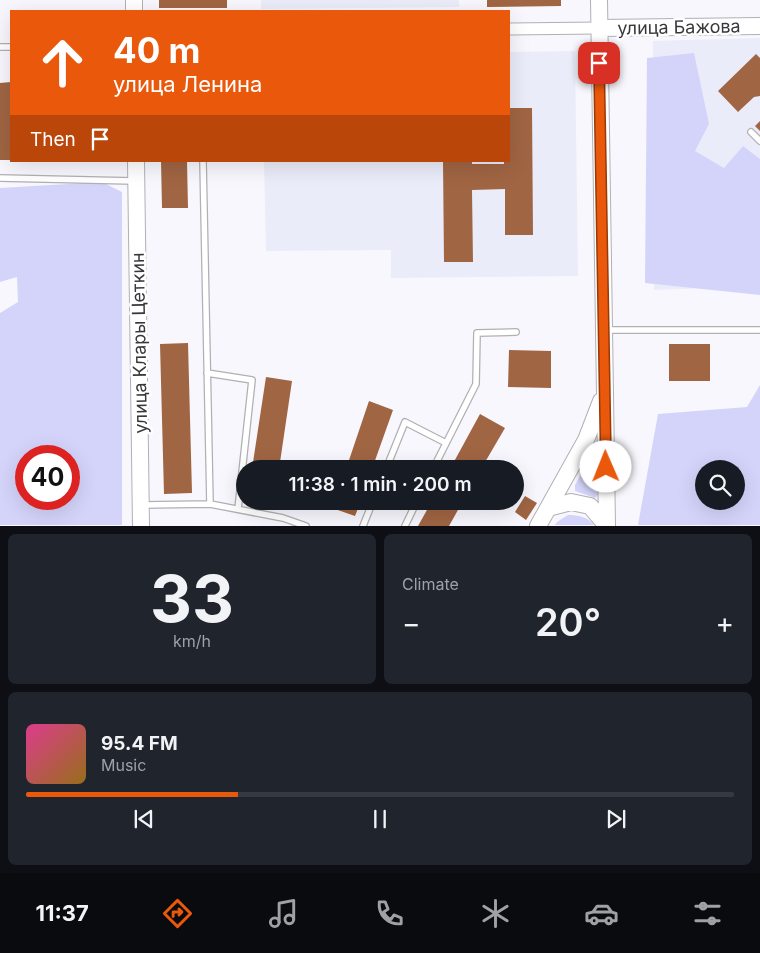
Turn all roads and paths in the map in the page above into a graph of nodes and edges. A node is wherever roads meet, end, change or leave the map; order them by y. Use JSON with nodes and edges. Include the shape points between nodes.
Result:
{"nodes":[{"id":1,"x":599,"y":0,"type":"edge"},
{"id":2,"x":760,"y":26,"type":"edge"},
{"id":3,"x":599,"y":28,"type":"junction"},
{"id":4,"x":510,"y":30,"type":"edge"},
{"id":5,"x":751,"y":132,"type":"dead end"},
{"id":6,"x":760,"y":141,"type":"edge"},
{"id":7,"x":136,"y":162,"type":"edge"},
{"id":8,"x":203,"y":162,"type":"edge"},
{"id":9,"x":0,"y":178,"type":"edge"},
{"id":10,"x":136,"y":181,"type":"junction"},
{"id":11,"x":604,"y":330,"type":"junction"},
{"id":12,"x":759,"y":330,"type":"dead end"},
{"id":13,"x":516,"y":332,"type":"dead end"},
{"id":14,"x":207,"y":373,"type":"junction"},
{"id":15,"x":604,"y":392,"type":"junction"},
{"id":16,"x":446,"y":443,"type":"junction"},
{"id":17,"x":243,"y":460,"type":"edge"},
{"id":18,"x":390,"y":460,"type":"edge"},
{"id":19,"x":438,"y":460,"type":"edge"},
{"id":20,"x":210,"y":504,"type":"junction"},
{"id":21,"x":141,"y":505,"type":"junction"},
{"id":22,"x":548,"y":508,"type":"junction"},
{"id":23,"x":236,"y":509,"type":"edge"},
{"id":24,"x":243,"y":510,"type":"edge"},
{"id":25,"x":369,"y":510,"type":"edge"},
{"id":26,"x":412,"y":510,"type":"edge"},
{"id":27,"x":302,"y":525,"type":"edge"},
{"id":28,"x":141,"y":526,"type":"edge"},
{"id":29,"x":363,"y":526,"type":"edge"},
{"id":30,"x":404,"y":526,"type":"edge"},
{"id":31,"x":538,"y":526,"type":"edge"},
{"id":32,"x":607,"y":526,"type":"edge"}],
"edges":[{"from":1,"to":3,"type":"street"},
{"from":2,"to":3,"type":"street","name":"улица Бажова"},
{"from":3,"to":4,"type":"street","name":"улица Бажова"},
{"from":3,"to":11,"type":"street"},
{"from":5,"to":6,"type":"lane"},
{"from":7,"to":10,"type":"street","name":"улица Клары Цеткин"},
{"from":8,"to":14,"type":"lane"},
{"from":9,"to":10,"type":"lane"},
{"from":10,"to":21,"type":"street","name":"улица Клары Цеткин"},
{"from":11,"to":12,"type":"lane"},
{"from":11,"to":15,"type":"street"},
{"from":13,"to":16,"type":"lane","via":[[477,333],[476,384]]},
{"from":14,"to":17,"type":"lane","via":[[252,380]]},
{"from":14,"to":20,"type":"lane"},
{"from":15,"to":22,"type":"street","via":[[586,440]]},
{"from":15,"to":32,"type":"street"},
{"from":16,"to":18,"type":"lane","via":[[405,422]]},
{"from":16,"to":19,"type":"lane"},
{"from":20,"to":21,"type":"lane"},
{"from":20,"to":23,"type":"lane"},
{"from":21,"to":28,"type":"street","name":"улица Клары Цеткин"},
{"from":22,"to":31,"type":"street"},
{"from":22,"to":32,"type":"street","via":[[571,502],[590,506]]},
{"from":24,"to":27,"type":"lane"},
{"from":25,"to":29,"type":"lane"},
{"from":26,"to":30,"type":"lane"}]}
